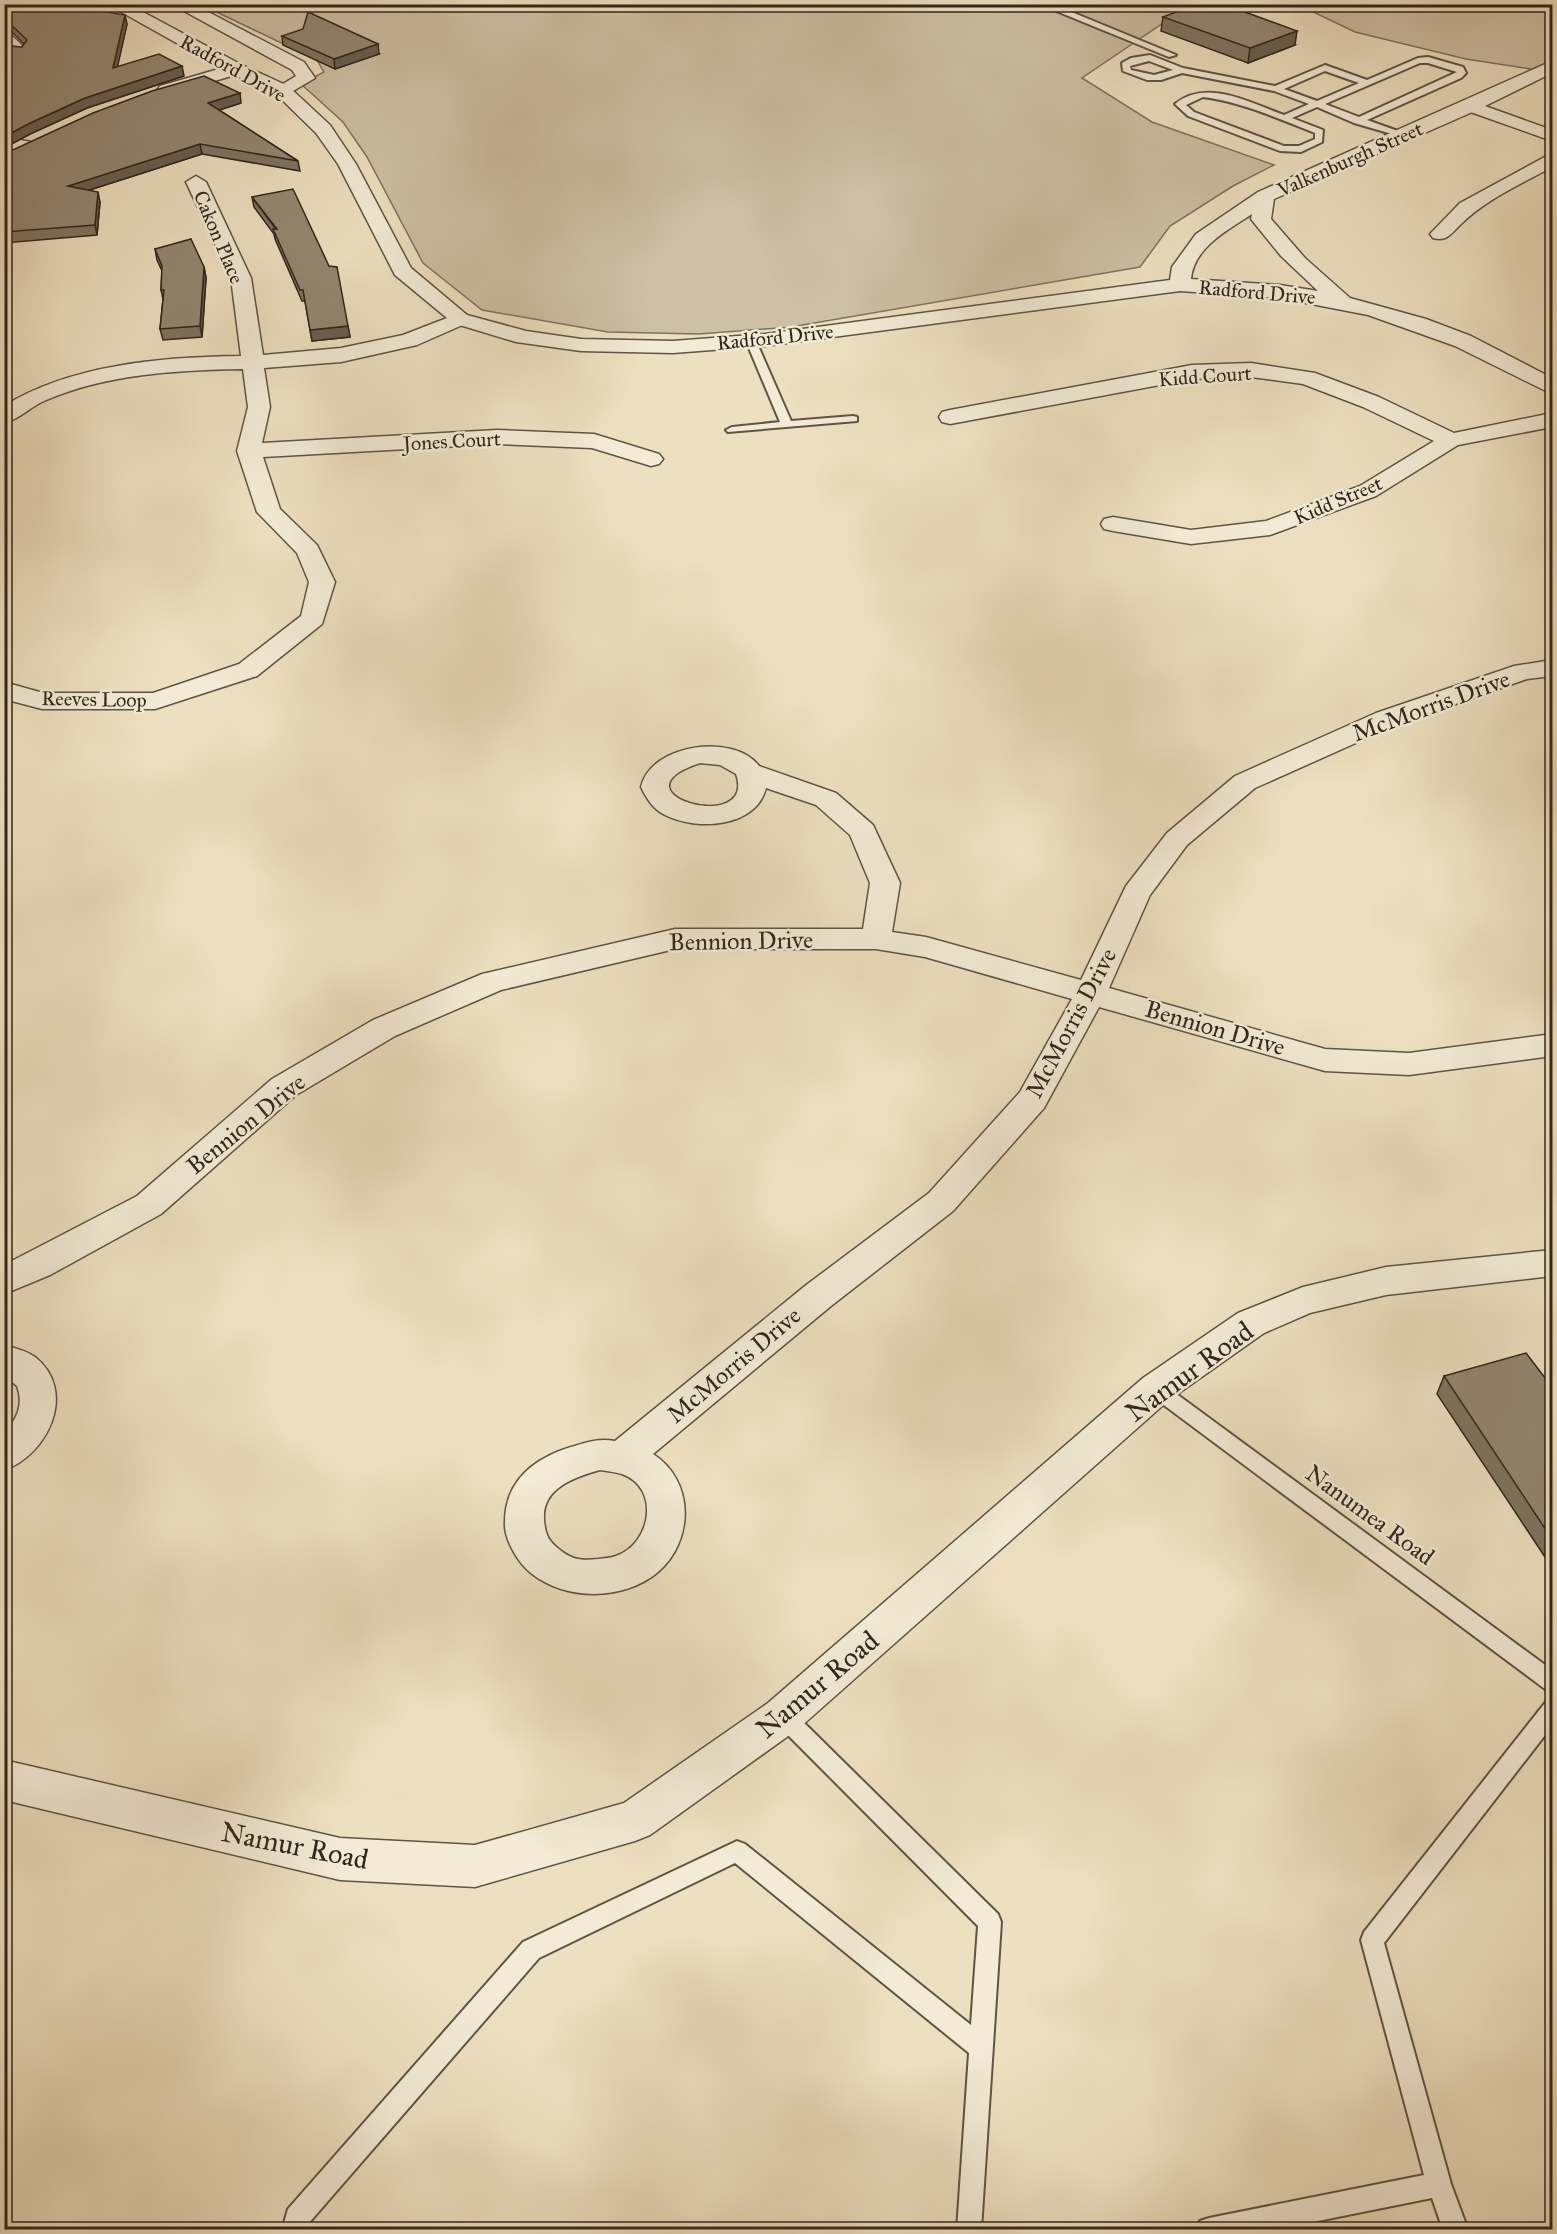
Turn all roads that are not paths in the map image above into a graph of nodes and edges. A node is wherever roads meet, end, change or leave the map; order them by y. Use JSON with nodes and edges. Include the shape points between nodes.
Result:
{"nodes":[{"id":1,"x":116,"y":4,"type":"edge"},
{"id":2,"x":179,"y":4,"type":"edge"},
{"id":3,"x":1042,"y":4,"type":"edge"},
{"id":4,"x":4,"y":38,"type":"edge"},
{"id":5,"x":1151,"y":47,"type":"junction"},
{"id":6,"x":18,"y":50,"type":"edge"},
{"id":7,"x":1172,"y":55,"type":"dead end"},
{"id":8,"x":1157,"y":59,"type":"junction"},
{"id":9,"x":1207,"y":67,"type":"dead end"},
{"id":10,"x":236,"y":69,"type":"junction"},
{"id":11,"x":1549,"y":71,"type":"edge"},
{"id":12,"x":1178,"y":72,"type":"junction"},
{"id":13,"x":1237,"y":79,"type":"junction"},
{"id":14,"x":1368,"y":83,"type":"junction"},
{"id":15,"x":1276,"y":89,"type":"junction"},
{"id":16,"x":282,"y":90,"type":"junction"},
{"id":17,"x":147,"y":95,"type":"edge"},
{"id":18,"x":1224,"y":97,"type":"junction"},
{"id":19,"x":1316,"y":106,"type":"junction"},
{"id":20,"x":1471,"y":106,"type":"junction"},
{"id":21,"x":1284,"y":118,"type":"junction"},
{"id":22,"x":1357,"y":121,"type":"junction"},
{"id":23,"x":1403,"y":136,"type":"junction"},
{"id":24,"x":1552,"y":136,"type":"edge"},
{"id":25,"x":45,"y":137,"type":"edge"},
{"id":26,"x":4,"y":142,"type":"edge"},
{"id":27,"x":24,"y":146,"type":"junction"},
{"id":28,"x":4,"y":159,"type":"edge"},
{"id":29,"x":1552,"y":159,"type":"edge"},
{"id":30,"x":196,"y":182,"type":"dead end"},
{"id":31,"x":1265,"y":196,"type":"junction"},
{"id":32,"x":1440,"y":234,"type":"dead end"},
{"id":33,"x":1180,"y":285,"type":"junction"},
{"id":34,"x":1341,"y":300,"type":"junction"},
{"id":35,"x":460,"y":319,"type":"junction"},
{"id":36,"x":751,"y":341,"type":"junction"},
{"id":37,"x":252,"y":362,"type":"junction"},
{"id":38,"x":1552,"y":387,"type":"edge"},
{"id":39,"x":4,"y":416,"type":"edge"},
{"id":40,"x":950,"y":417,"type":"dead end"},
{"id":41,"x":853,"y":419,"type":"dead end"},
{"id":42,"x":1552,"y":420,"type":"edge"},
{"id":43,"x":787,"y":425,"type":"junction"},
{"id":44,"x":732,"y":430,"type":"dead end"},
{"id":45,"x":1451,"y":440,"type":"junction"},
{"id":46,"x":249,"y":451,"type":"junction"},
{"id":47,"x":651,"y":459,"type":"dead end"},
{"id":48,"x":1113,"y":524,"type":"dead end"},
{"id":49,"x":1552,"y":668,"type":"edge"},
{"id":50,"x":4,"y":690,"type":"edge"},
{"id":51,"x":751,"y":773,"type":"dead end"},
{"id":52,"x":876,"y":939,"type":"junction"},
{"id":53,"x":1091,"y":993,"type":"junction"},
{"id":54,"x":1552,"y":1045,"type":"edge"},
{"id":55,"x":1552,"y":1263,"type":"edge"},
{"id":56,"x":4,"y":1280,"type":"edge"},
{"id":57,"x":4,"y":1359,"type":"edge"},
{"id":58,"x":1156,"y":1389,"type":"junction"},
{"id":59,"x":4,"y":1454,"type":"edge"},
{"id":60,"x":622,"y":1458,"type":"dead end"},
{"id":61,"x":1552,"y":1682,"type":"edge"},
{"id":62,"x":1552,"y":1710,"type":"edge"},
{"id":63,"x":783,"y":1716,"type":"junction"},
{"id":64,"x":4,"y":1780,"type":"edge"},
{"id":65,"x":982,"y":2048,"type":"junction"},
{"id":66,"x":1439,"y":2184,"type":"junction"},
{"id":67,"x":970,"y":2226,"type":"edge"},
{"id":68,"x":294,"y":2229,"type":"edge"},
{"id":69,"x":1209,"y":2229,"type":"edge"},
{"id":70,"x":1456,"y":2229,"type":"edge"}],
"edges":[{"from":1,"to":10,"type":"street","name":"Radford Drive"},
{"from":2,"to":16,"type":"street","via":[[298,66],[306,78]]},
{"from":3,"to":5,"type":"lane"},
{"from":4,"to":6,"type":"street"},
{"from":5,"to":7,"type":"lane"},
{"from":5,"to":8,"type":"lane","via":[[1158,54]]},
{"from":8,"to":12,"type":"lane"},
{"from":8,"to":12,"type":"lane","via":[[1134,60],[1125,68],[1146,78]]},
{"from":9,"to":13,"type":"lane"},
{"from":10,"to":16,"type":"street","name":"Radford Drive"},
{"from":10,"to":17,"type":"street"},
{"from":11,"to":20,"type":"street","name":"Valkenburgh Street"},
{"from":12,"to":13,"type":"lane"},
{"from":12,"to":18,"type":"lane"},
{"from":13,"to":15,"type":"lane"},
{"from":14,"to":15,"type":"lane","via":[[1325,68]]},
{"from":14,"to":19,"type":"lane"},
{"from":14,"to":22,"type":"lane","via":[[1418,61],[1446,63],[1462,73]]},
{"from":15,"to":19,"type":"lane"},
{"from":16,"to":35,"type":"street","name":"Radford Drive","via":[[323,129],[347,164],[402,271]]},
{"from":18,"to":21,"type":"lane"},
{"from":18,"to":21,"type":"lane","via":[[1202,94],[1180,104],[1191,114],[1283,149],[1300,149],[1319,140],[1320,132]]},
{"from":19,"to":21,"type":"lane"},
{"from":19,"to":22,"type":"lane"},
{"from":20,"to":23,"type":"street","name":"Valkenburgh Street"},
{"from":20,"to":24,"type":"street"},
{"from":22,"to":23,"type":"lane"},
{"from":23,"to":31,"type":"street","name":"Valkenburgh Street"},
{"from":25,"to":27,"type":"street"},
{"from":26,"to":27,"type":"street"},
{"from":27,"to":28,"type":"street"},
{"from":29,"to":32,"type":"street","via":[[1467,207]]},
{"from":30,"to":37,"type":"street","name":"Cakon Place","via":[[241,278]]},
{"from":31,"to":33,"type":"street","name":"Valkenburgh Street","via":[[1203,238],[1182,267]]},
{"from":31,"to":34,"type":"street","via":[[1261,219],[1277,243]]},
{"from":33,"to":34,"type":"street","name":"Radford Drive","via":[[1238,286]]},
{"from":33,"to":36,"type":"street","name":"Radford Drive"},
{"from":34,"to":38,"type":"street","name":"Radford Drive","via":[[1431,327],[1504,358]]},
{"from":35,"to":36,"type":"street","name":"Radford Drive","via":[[524,337],[581,345],[673,347]]},
{"from":35,"to":37,"type":"street","via":[[409,340],[341,355]]},
{"from":36,"to":43,"type":"lane"},
{"from":37,"to":39,"type":"street","via":[[184,363],[114,373],[36,396]]},
{"from":37,"to":46,"type":"street","via":[[259,407]]},
{"from":40,"to":45,"type":"street","name":"Kidd Court","via":[[1192,372],[1251,370],[1307,378],[1371,402]]},
{"from":41,"to":43,"type":"lane"},
{"from":42,"to":45,"type":"street","name":"Kidd Street"},
{"from":43,"to":44,"type":"lane"},
{"from":45,"to":48,"type":"street","name":"Kidd Street","via":[[1368,491],[1270,528],[1191,537]]},
{"from":46,"to":47,"type":"street","name":"Jones Court","via":[[497,438],[594,441]]},
{"from":46,"to":50,"type":"street","name":"Reeves Loop","via":[[269,512],[308,550],[322,582],[313,619],[248,670],[155,701],[42,701]]},
{"from":49,"to":53,"type":"street","name":"McMorris Drive","via":[[1523,672],[1386,719],[1245,782],[1177,839],[1136,893]]},
{"from":51,"to":52,"type":"street","via":[[826,799],[863,831],[885,883]]},
{"from":52,"to":53,"type":"street","name":"Bennion Drive","via":[[926,947]]},
{"from":52,"to":56,"type":"street","name":"Bennion Drive","via":[[675,939],[493,981],[384,1028],[284,1087],[150,1205]]},
{"from":53,"to":54,"type":"street","name":"Bennion Drive","via":[[1325,1060],[1408,1064]]},
{"from":53,"to":60,"type":"street","name":"McMorris Drive","via":[[1032,1100],[940,1202],[818,1296]]},
{"from":55,"to":58,"type":"street","name":"Namur Road","via":[[1386,1281],[1303,1301],[1251,1323]]},
{"from":57,"to":59,"type":"street","via":[[24,1368],[35,1381],[40,1398],[37,1416],[26,1434]]},
{"from":58,"to":61,"type":"lane","name":"Nanumea Road"},
{"from":58,"to":63,"type":"street","name":"Namur Road"},
{"from":62,"to":66,"type":"lane","via":[[1372,1940]]},
{"from":63,"to":64,"type":"street","name":"Namur Road","via":[[635,1820],[475,1866],[340,1859]]},
{"from":63,"to":65,"type":"lane","via":[[990,1922]]},
{"from":65,"to":67,"type":"lane"},
{"from":65,"to":68,"type":"lane","via":[[737,1851],[531,1950],[297,2218]]},
{"from":66,"to":69,"type":"lane"},
{"from":66,"to":70,"type":"lane"}]}
